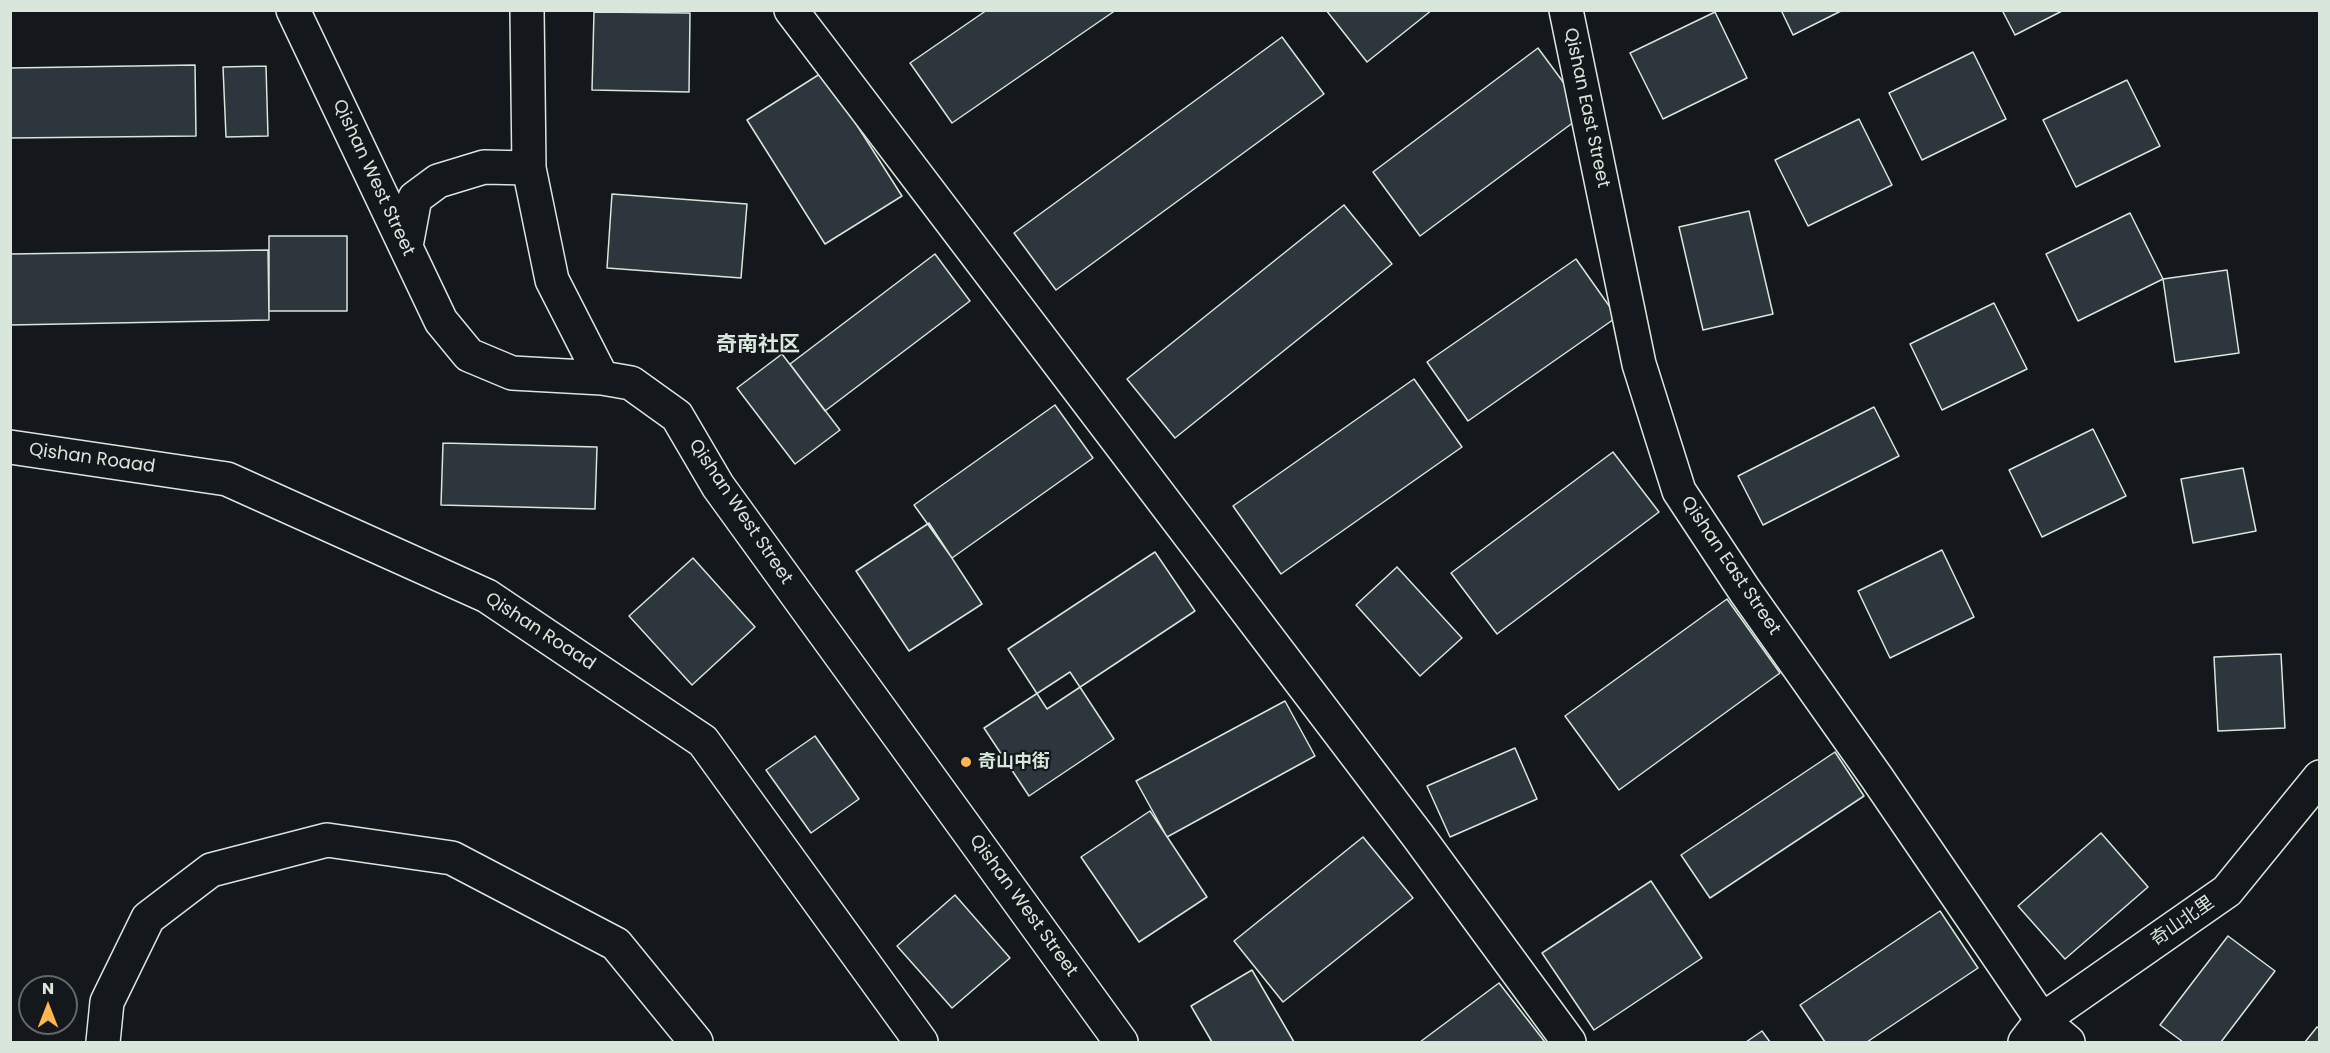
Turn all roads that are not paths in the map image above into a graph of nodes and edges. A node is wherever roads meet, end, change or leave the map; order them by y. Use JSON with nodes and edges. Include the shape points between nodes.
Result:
{"nodes":[{"id":1,"x":293,"y":10,"type":"edge"},
{"id":2,"x":527,"y":10,"type":"edge"},
{"id":3,"x":791,"y":10,"type":"edge"},
{"id":4,"x":1566,"y":10,"type":"edge"},
{"id":5,"x":528,"y":168,"type":"junction"},
{"id":6,"x":406,"y":246,"type":"junction"},
{"id":7,"x":602,"y":378,"type":"junction"},
{"id":8,"x":10,"y":447,"type":"edge"},
{"id":9,"x":2319,"y":777,"type":"edge"},
{"id":10,"x":2034,"y":1031,"type":"edge"},
{"id":11,"x":103,"y":1042,"type":"edge"},
{"id":12,"x":696,"y":1042,"type":"edge"},
{"id":13,"x":921,"y":1042,"type":"edge"},
{"id":14,"x":1121,"y":1042,"type":"edge"},
{"id":15,"x":1569,"y":1042,"type":"edge"},
{"id":16,"x":2068,"y":1042,"type":"edge"}],
"edges":[{"from":1,"to":6,"type":"street","name":"Qishan West Street"},
{"from":2,"to":5,"type":"street"},
{"from":3,"to":15,"type":"street","via":[[1418,836]]},
{"from":4,"to":10,"type":"street","name":"Qishan East Street","via":[[1639,364],[1679,491],[1877,778]]},
{"from":5,"to":6,"type":"street","via":[[484,167],[438,181],[415,198]]},
{"from":5,"to":7,"type":"street","via":[[552,280]]},
{"from":6,"to":7,"type":"street","name":"Qishan West Street","via":[[441,321],[469,355],[512,373]]},
{"from":7,"to":14,"type":"street","name":"Qishan West Street","via":[[631,383],[676,416],[718,486]]},
{"from":8,"to":13,"type":"street","name":"Qishan Roaad","via":[[228,479],[487,596],[703,741]]},
{"from":9,"to":10,"type":"street","name":"奇山北里","via":[[2227,891]]},
{"from":10,"to":16,"type":"street","name":"Qishan East Street"},
{"from":11,"to":12,"type":"street","via":[[107,1002],[148,918],[211,870],[327,840],[452,858],[616,944]]}]}
